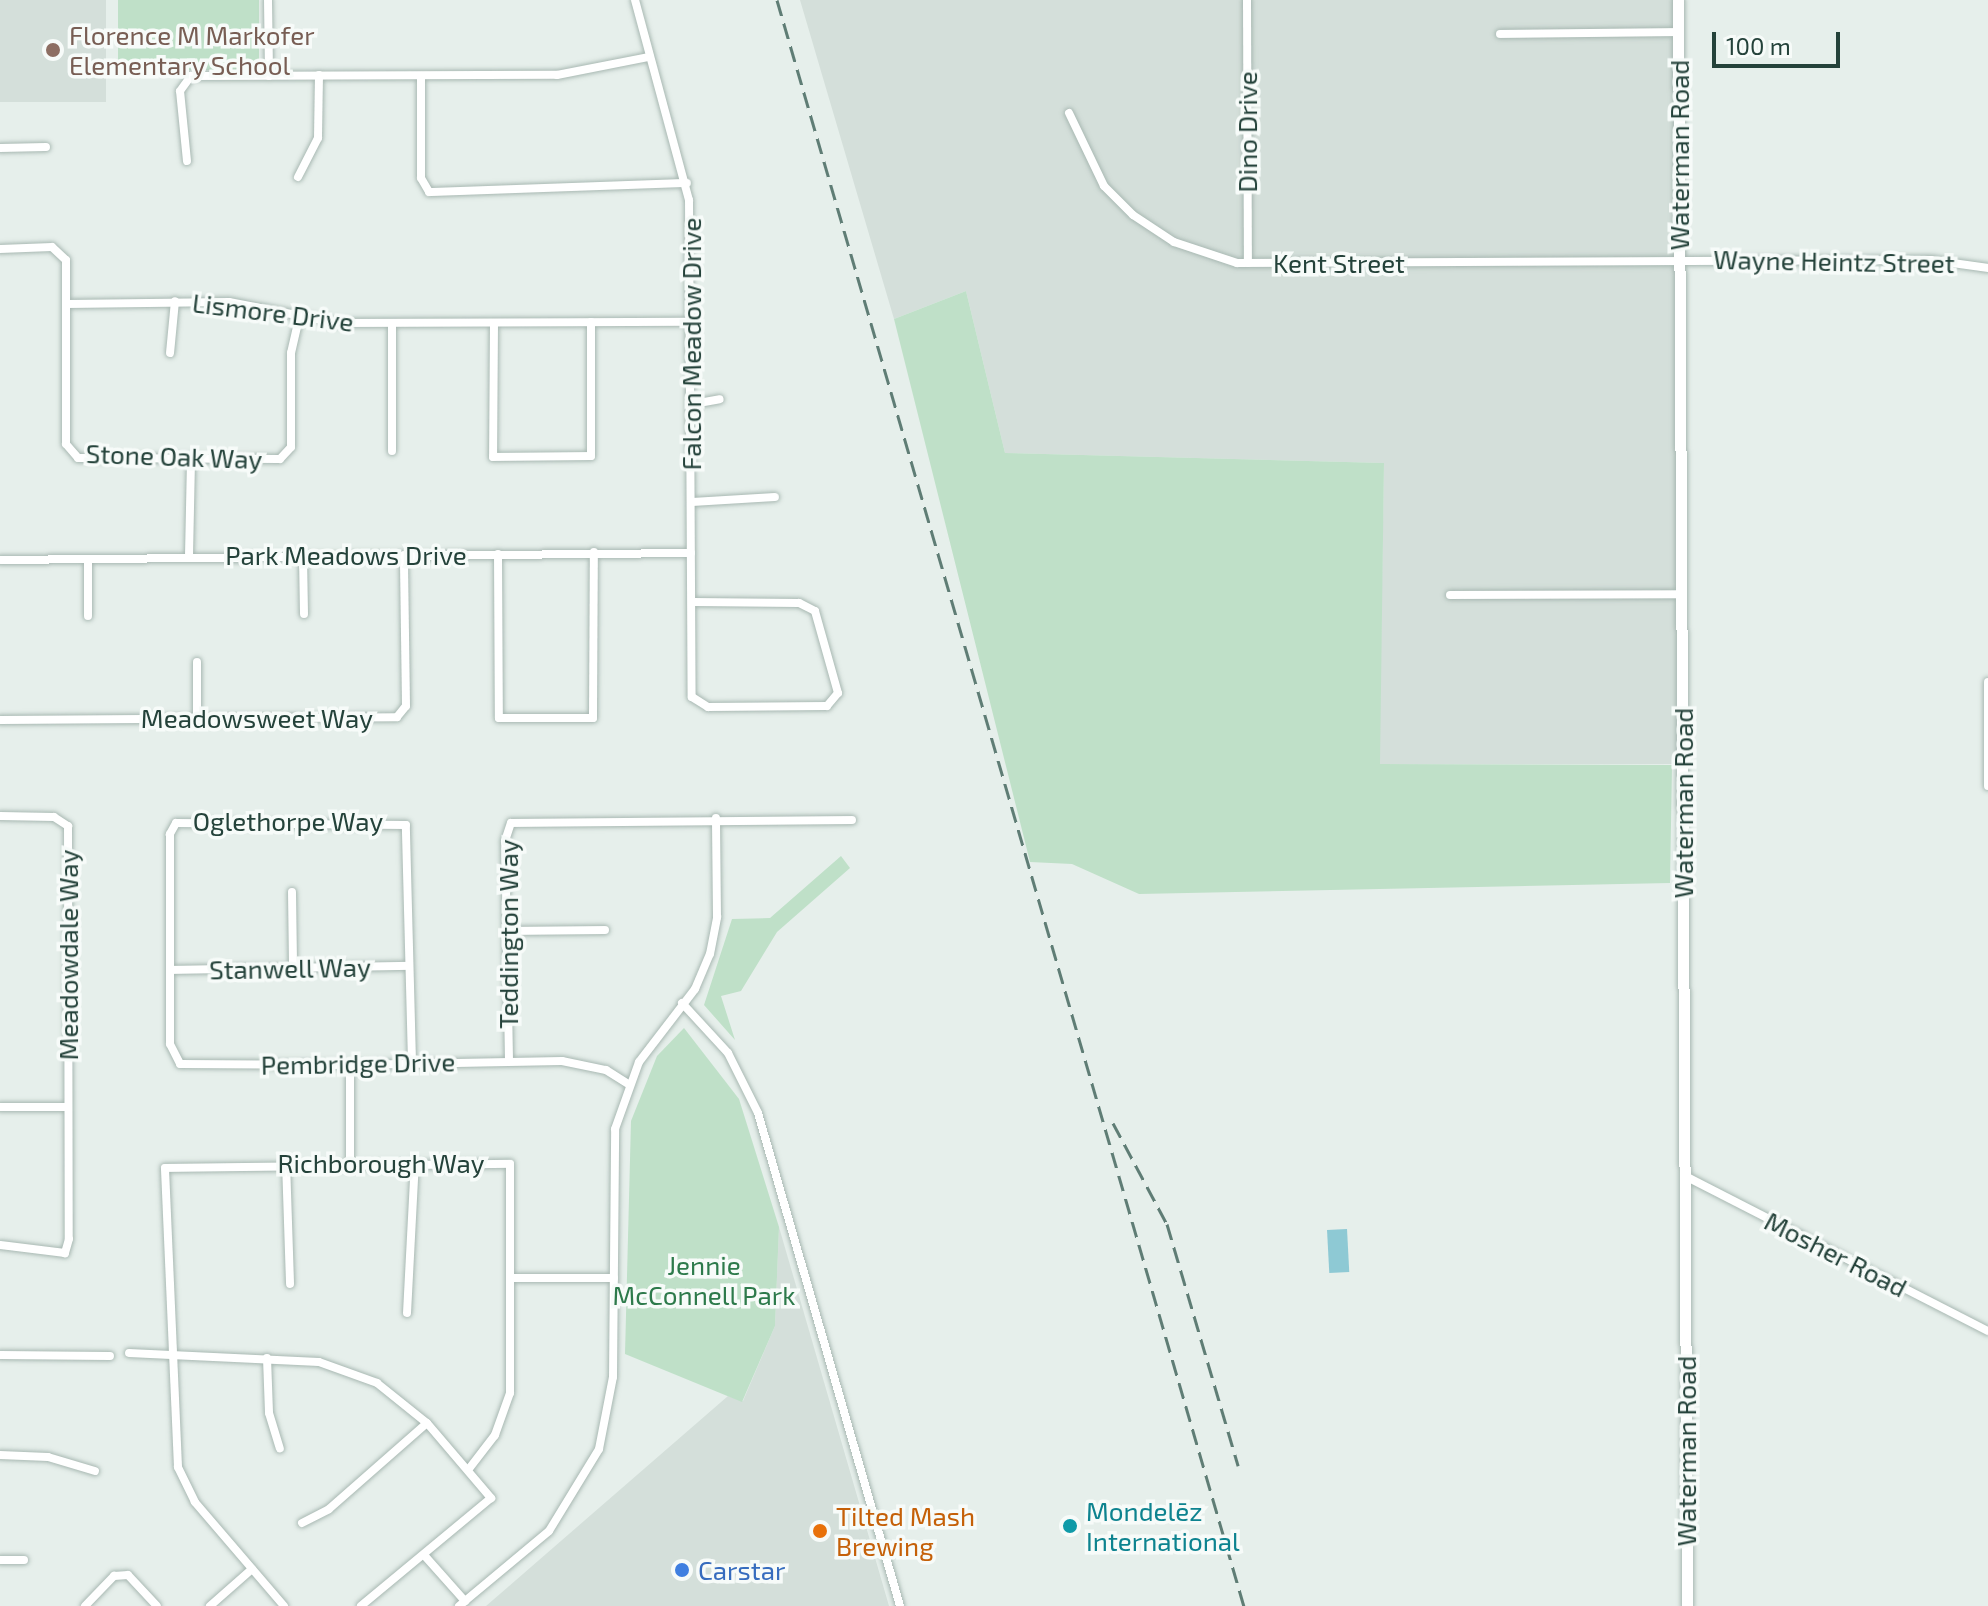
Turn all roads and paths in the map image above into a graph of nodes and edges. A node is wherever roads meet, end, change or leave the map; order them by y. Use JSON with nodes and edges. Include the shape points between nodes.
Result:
{"nodes":[{"id":1,"x":268,"y":0,"type":"edge"},
{"id":2,"x":635,"y":0,"type":"edge"},
{"id":3,"x":1247,"y":0,"type":"edge"},
{"id":4,"x":1678,"y":0,"type":"edge"},
{"id":5,"x":1678,"y":32,"type":"junction"},
{"id":6,"x":1500,"y":34,"type":"dead end"},
{"id":7,"x":649,"y":57,"type":"junction"},
{"id":8,"x":319,"y":75,"type":"junction"},
{"id":9,"x":269,"y":76,"type":"junction"},
{"id":10,"x":421,"y":76,"type":"junction"},
{"id":11,"x":1069,"y":113,"type":"dead end"},
{"id":12,"x":46,"y":147,"type":"dead end"},
{"id":13,"x":0,"y":148,"type":"edge"},
{"id":14,"x":187,"y":161,"type":"dead end"},
{"id":15,"x":298,"y":177,"type":"dead end"},
{"id":16,"x":687,"y":183,"type":"junction"},
{"id":17,"x":0,"y":249,"type":"edge"},
{"id":18,"x":1679,"y":258,"type":"junction"},
{"id":19,"x":1248,"y":263,"type":"junction"},
{"id":20,"x":1988,"y":268,"type":"edge"},
{"id":21,"x":175,"y":301,"type":"junction"},
{"id":22,"x":67,"y":304,"type":"junction"},
{"id":23,"x":299,"y":318,"type":"junction"},
{"id":24,"x":591,"y":322,"type":"junction"},
{"id":25,"x":690,"y":322,"type":"junction"},
{"id":26,"x":392,"y":323,"type":"junction"},
{"id":27,"x":494,"y":323,"type":"junction"},
{"id":28,"x":170,"y":353,"type":"dead end"},
{"id":29,"x":720,"y":399,"type":"dead end"},
{"id":30,"x":693,"y":404,"type":"junction"},
{"id":31,"x":392,"y":451,"type":"dead end"},
{"id":32,"x":191,"y":458,"type":"junction"},
{"id":33,"x":775,"y":497,"type":"dead end"},
{"id":34,"x":692,"y":502,"type":"junction"},
{"id":35,"x":594,"y":552,"type":"junction"},
{"id":36,"x":691,"y":553,"type":"junction"},
{"id":37,"x":498,"y":554,"type":"junction"},
{"id":38,"x":404,"y":555,"type":"junction"},
{"id":39,"x":189,"y":556,"type":"junction"},
{"id":40,"x":303,"y":556,"type":"junction"},
{"id":41,"x":88,"y":559,"type":"junction"},
{"id":42,"x":0,"y":560,"type":"edge"},
{"id":43,"x":1682,"y":594,"type":"junction"},
{"id":44,"x":1450,"y":595,"type":"dead end"},
{"id":45,"x":693,"y":602,"type":"junction"},
{"id":46,"x":304,"y":614,"type":"dead end"},
{"id":47,"x":88,"y":616,"type":"dead end"},
{"id":48,"x":197,"y":662,"type":"dead end"},
{"id":49,"x":1988,"y":682,"type":"edge"},
{"id":50,"x":197,"y":717,"type":"junction"},
{"id":51,"x":0,"y":720,"type":"edge"},
{"id":52,"x":1988,"y":786,"type":"edge"},
{"id":53,"x":0,"y":816,"type":"edge"},
{"id":54,"x":716,"y":818,"type":"junction"},
{"id":55,"x":852,"y":820,"type":"dead end"},
{"id":56,"x":292,"y":892,"type":"dead end"},
{"id":57,"x":605,"y":930,"type":"dead end"},
{"id":58,"x":508,"y":931,"type":"junction"},
{"id":59,"x":409,"y":966,"type":"junction"},
{"id":60,"x":293,"y":968,"type":"junction"},
{"id":61,"x":171,"y":970,"type":"junction"},
{"id":62,"x":682,"y":1003,"type":"junction"},
{"id":63,"x":509,"y":1060,"type":"junction"},
{"id":64,"x":412,"y":1062,"type":"junction"},
{"id":65,"x":350,"y":1065,"type":"junction"},
{"id":66,"x":628,"y":1084,"type":"junction"},
{"id":67,"x":0,"y":1107,"type":"edge"},
{"id":68,"x":68,"y":1107,"type":"junction"},
{"id":69,"x":350,"y":1161,"type":"junction"},
{"id":70,"x":286,"y":1162,"type":"junction"},
{"id":71,"x":415,"y":1162,"type":"junction"},
{"id":72,"x":1685,"y":1176,"type":"junction"},
{"id":73,"x":0,"y":1245,"type":"edge"},
{"id":74,"x":514,"y":1278,"type":"junction"},
{"id":75,"x":614,"y":1278,"type":"junction"},
{"id":76,"x":290,"y":1284,"type":"dead end"},
{"id":77,"x":407,"y":1313,"type":"dead end"},
{"id":78,"x":1988,"y":1331,"type":"edge"},
{"id":79,"x":173,"y":1351,"type":"junction"},
{"id":80,"x":129,"y":1353,"type":"dead end"},
{"id":81,"x":0,"y":1355,"type":"edge"},
{"id":82,"x":110,"y":1356,"type":"dead end"},
{"id":83,"x":267,"y":1358,"type":"junction"},
{"id":84,"x":427,"y":1423,"type":"junction"},
{"id":85,"x":280,"y":1448,"type":"dead end"},
{"id":86,"x":0,"y":1455,"type":"edge"},
{"id":87,"x":468,"y":1470,"type":"junction"},
{"id":88,"x":95,"y":1471,"type":"dead end"},
{"id":89,"x":302,"y":1523,"type":"dead end"},
{"id":90,"x":424,"y":1555,"type":"junction"},
{"id":91,"x":0,"y":1560,"type":"edge"},
{"id":92,"x":24,"y":1560,"type":"dead end"},
{"id":93,"x":252,"y":1569,"type":"junction"},
{"id":94,"x":462,"y":1604,"type":"edge"},
{"id":95,"x":85,"y":1606,"type":"edge"},
{"id":96,"x":157,"y":1606,"type":"edge"},
{"id":97,"x":210,"y":1606,"type":"edge"},
{"id":98,"x":284,"y":1606,"type":"edge"},
{"id":99,"x":361,"y":1606,"type":"edge"},
{"id":100,"x":900,"y":1606,"type":"edge"},
{"id":101,"x":1687,"y":1606,"type":"edge"}],
"edges":[{"from":1,"to":9,"type":"street"},
{"from":2,"to":7,"type":"street","name":"Falcon Meadow Drive"},
{"from":3,"to":19,"type":"street","name":"Dino Drive"},
{"from":4,"to":5,"type":"main road","name":"Waterman Road"},
{"from":5,"to":6,"type":"street"},
{"from":5,"to":18,"type":"main road","name":"Waterman Road"},
{"from":7,"to":10,"type":"street","via":[[575,73]]},
{"from":7,"to":16,"type":"street","name":"Falcon Meadow Drive"},
{"from":8,"to":9,"type":"street"},
{"from":8,"to":10,"type":"street"},
{"from":8,"to":15,"type":"street","via":[[318,138]]},
{"from":9,"to":14,"type":"street","via":[[191,76],[180,91]]},
{"from":10,"to":16,"type":"street","via":[[421,178],[429,192]]},
{"from":11,"to":19,"type":"street","name":"Kent Street","via":[[1104,186],[1133,215],[1189,249]]},
{"from":12,"to":13,"type":"street"},
{"from":16,"to":25,"type":"street","name":"Falcon Meadow Drive"},
{"from":17,"to":22,"type":"street","via":[[52,247],[66,260]]},
{"from":18,"to":19,"type":"street","name":"Kent Street"},
{"from":18,"to":20,"type":"street","name":"Wayne Heintz Street","via":[[1931,260]]},
{"from":18,"to":43,"type":"main road","name":"Waterman Road"},
{"from":21,"to":22,"type":"street","name":"Lismore Drive"},
{"from":21,"to":23,"type":"street","name":"Lismore Drive","via":[[250,304]]},
{"from":21,"to":28,"type":"street"},
{"from":22,"to":32,"type":"street","name":"Stone Oak Way","via":[[66,444],[78,458]]},
{"from":23,"to":26,"type":"street","name":"Lismore Drive"},
{"from":23,"to":32,"type":"street","name":"Stone Oak Way","via":[[291,353],[291,447],[280,459]]},
{"from":24,"to":25,"type":"street","name":"Lismore Drive"},
{"from":24,"to":27,"type":"street","name":"Lismore Drive"},
{"from":24,"to":27,"type":"street","via":[[591,456],[549,457],[493,457]]},
{"from":25,"to":30,"type":"street","name":"Falcon Meadow Drive"},
{"from":26,"to":27,"type":"street","name":"Lismore Drive"},
{"from":26,"to":31,"type":"street"},
{"from":29,"to":30,"type":"street"},
{"from":30,"to":34,"type":"street","name":"Falcon Meadow Drive"},
{"from":32,"to":39,"type":"street"},
{"from":33,"to":34,"type":"street"},
{"from":34,"to":36,"type":"street","name":"Falcon Meadow Drive"},
{"from":35,"to":36,"type":"street","name":"Park Meadows Drive"},
{"from":35,"to":37,"type":"street","name":"Park Meadows Drive"},
{"from":35,"to":37,"type":"street","via":[[593,718],[499,718]]},
{"from":36,"to":45,"type":"street","name":"Falcon Meadow Drive"},
{"from":37,"to":38,"type":"street","name":"Park Meadows Drive"},
{"from":38,"to":40,"type":"street","name":"Park Meadows Drive"},
{"from":38,"to":50,"type":"street","name":"Meadowsweet Way","via":[[406,706],[397,717]]},
{"from":39,"to":40,"type":"street","name":"Park Meadows Drive"},
{"from":39,"to":41,"type":"street","name":"Park Meadows Drive"},
{"from":40,"to":46,"type":"street"},
{"from":41,"to":42,"type":"street","name":"Park Meadows Drive"},
{"from":41,"to":47,"type":"street"},
{"from":43,"to":44,"type":"street"},
{"from":43,"to":72,"type":"main road","name":"Waterman Road"},
{"from":45,"to":45,"type":"street","name":"Falcon Meadow Drive","via":[[799,603],[815,611],[838,693],[827,706],[708,707],[692,697]]},
{"from":48,"to":50,"type":"street"},
{"from":49,"to":52,"type":"street"},
{"from":50,"to":51,"type":"street","name":"Meadowsweet Way"},
{"from":53,"to":68,"type":"street","name":"Meadowdale Way","via":[[54,817],[68,826]]},
{"from":54,"to":55,"type":"street"},
{"from":54,"to":58,"type":"street","name":"Teddington Way","via":[[511,823],[505,841]]},
{"from":54,"to":62,"type":"street","via":[[715,936]]},
{"from":56,"to":60,"type":"street"},
{"from":57,"to":58,"type":"street"},
{"from":58,"to":63,"type":"street","name":"Teddington Way"},
{"from":59,"to":60,"type":"street","name":"Stanwell Way"},
{"from":59,"to":61,"type":"street","name":"Oglethorpe Way","via":[[406,825],[186,820],[170,834]]},
{"from":59,"to":64,"type":"street","name":"Oglethorpe Way"},
{"from":60,"to":61,"type":"street","name":"Stanwell Way"},
{"from":61,"to":65,"type":"street","name":"Pembridge Drive","via":[[170,1050],[180,1064]]},
{"from":62,"to":66,"type":"street"},
{"from":62,"to":100,"type":"street","via":[[728,1053],[758,1113]]},
{"from":63,"to":64,"type":"street","name":"Pembridge Drive"},
{"from":63,"to":66,"type":"street","name":"Pembridge Drive","via":[[585,1064]]},
{"from":64,"to":65,"type":"street","name":"Pembridge Drive"},
{"from":65,"to":69,"type":"street"},
{"from":66,"to":75,"type":"street","via":[[612,1152]]},
{"from":67,"to":68,"type":"street"},
{"from":68,"to":73,"type":"street","via":[[65,1253]]},
{"from":69,"to":70,"type":"street","name":"Richborough Way"},
{"from":69,"to":71,"type":"street","name":"Richborough Way"},
{"from":70,"to":76,"type":"street"},
{"from":70,"to":79,"type":"street","name":"Richborough Way","via":[[165,1168]]},
{"from":71,"to":74,"type":"street","name":"Richborough Way","via":[[510,1164]]},
{"from":71,"to":77,"type":"street"},
{"from":72,"to":78,"type":"street","name":"Mosher Road"},
{"from":72,"to":101,"type":"main road","name":"Waterman Road"},
{"from":74,"to":75,"type":"street"},
{"from":74,"to":87,"type":"street","name":"Richborough Way","via":[[507,1404]]},
{"from":75,"to":94,"type":"street","via":[[612,1389],[590,1470],[549,1531]]},
{"from":79,"to":80,"type":"street"},
{"from":79,"to":83,"type":"street"},
{"from":79,"to":93,"type":"street","via":[[172,1432],[182,1480]]},
{"from":81,"to":82,"type":"street"},
{"from":83,"to":84,"type":"street","via":[[359,1374]]},
{"from":83,"to":85,"type":"street","via":[[269,1413]]},
{"from":84,"to":87,"type":"street"},
{"from":84,"to":89,"type":"street","via":[[329,1509]]},
{"from":86,"to":88,"type":"street","via":[[48,1457]]},
{"from":87,"to":90,"type":"street","via":[[491,1498]]},
{"from":90,"to":94,"type":"street"},
{"from":90,"to":99,"type":"street"},
{"from":91,"to":92,"type":"street"},
{"from":93,"to":97,"type":"street"},
{"from":93,"to":98,"type":"street"},
{"from":95,"to":96,"type":"street","via":[[114,1576],[128,1575]]}]}
